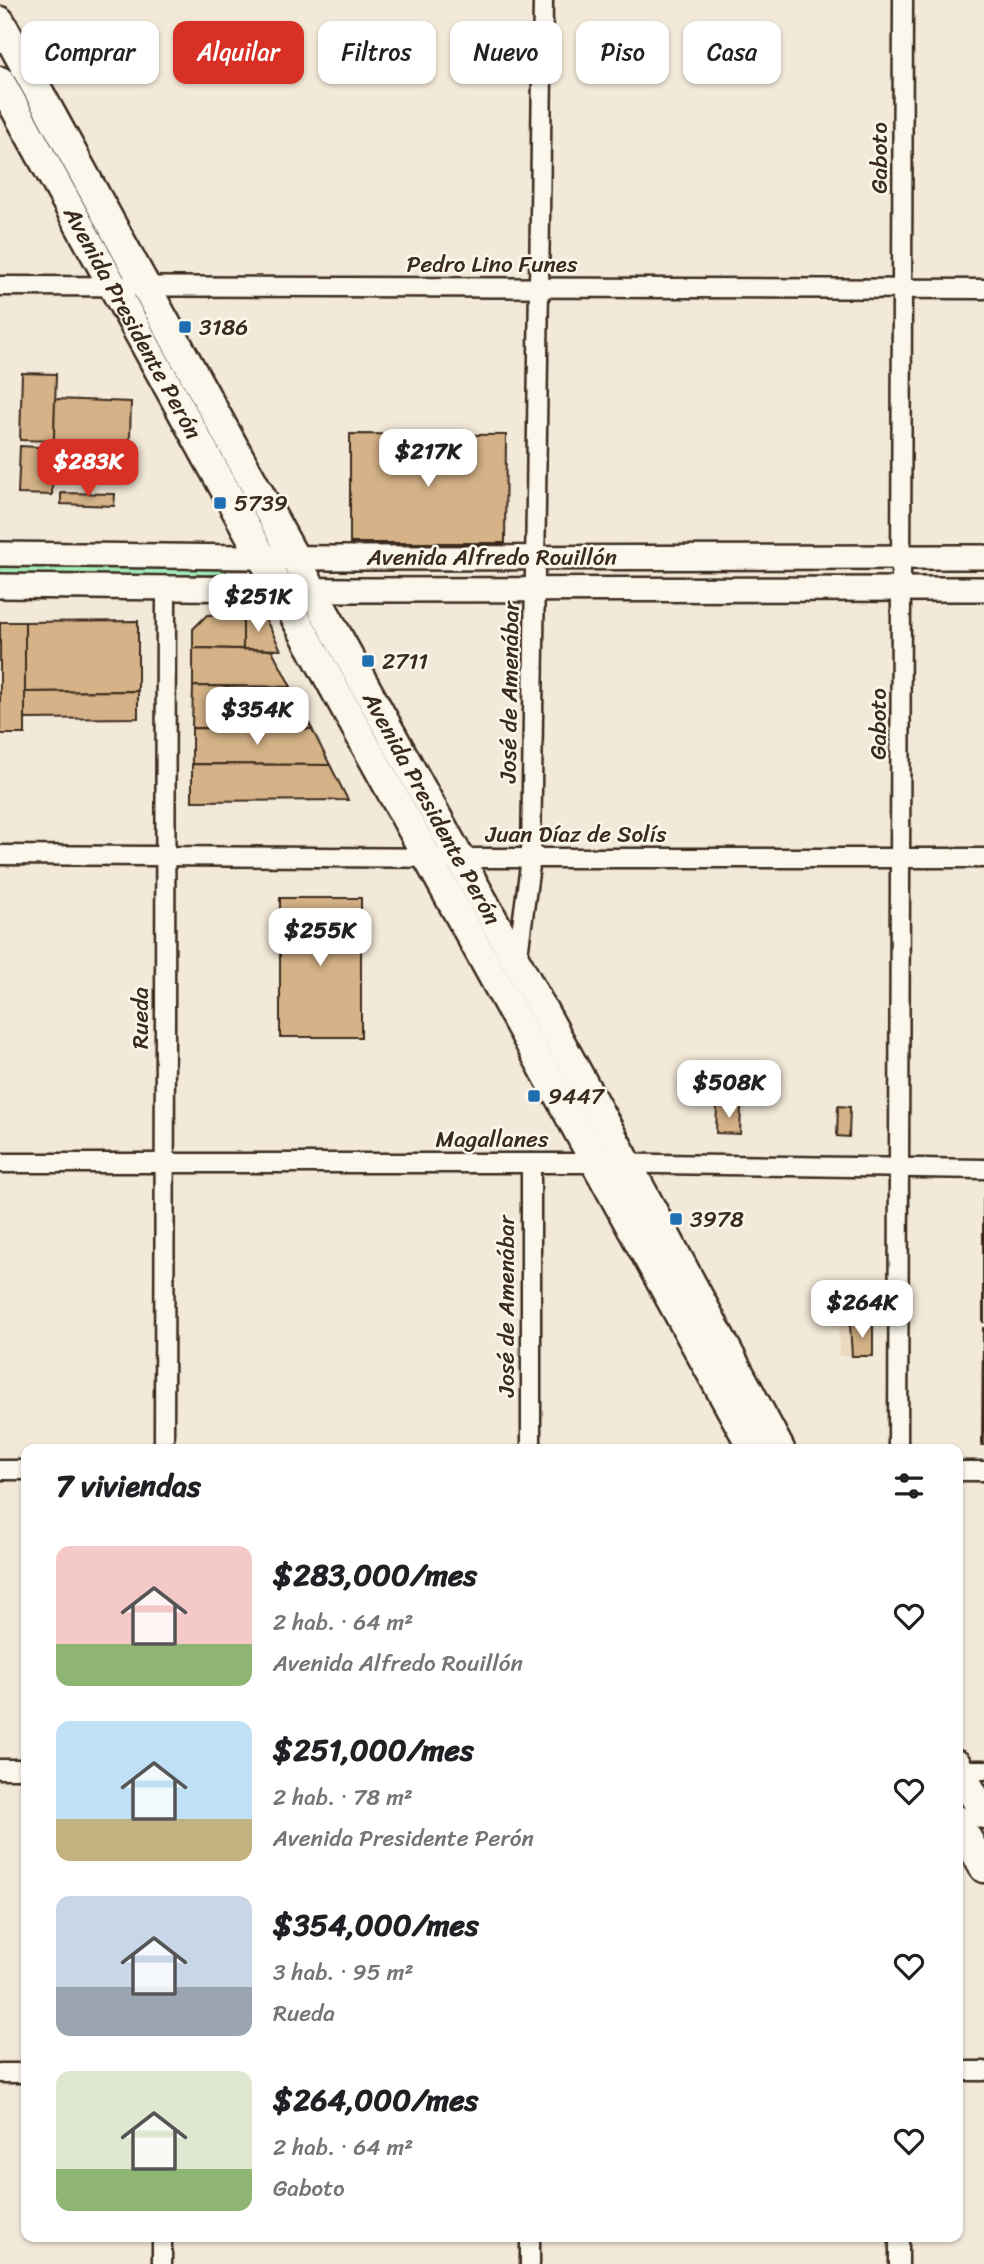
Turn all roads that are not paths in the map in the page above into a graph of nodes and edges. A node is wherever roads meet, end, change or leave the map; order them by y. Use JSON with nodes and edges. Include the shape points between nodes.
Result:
{"nodes":[{"id":1,"x":543,"y":0,"type":"edge"},
{"id":2,"x":904,"y":0,"type":"edge"},
{"id":3,"x":0,"y":21,"type":"edge"},
{"id":4,"x":0,"y":81,"type":"edge"},
{"id":5,"x":0,"y":286,"type":"edge"},
{"id":6,"x":114,"y":288,"type":"junction"},
{"id":7,"x":147,"y":288,"type":"junction"},
{"id":8,"x":539,"y":288,"type":"junction"},
{"id":9,"x":904,"y":289,"type":"junction"},
{"id":10,"x":984,"y":289,"type":"edge"},
{"id":11,"x":0,"y":554,"type":"edge"},
{"id":12,"x":261,"y":556,"type":"junction"},
{"id":13,"x":293,"y":556,"type":"junction"},
{"id":14,"x":536,"y":557,"type":"junction"},
{"id":15,"x":903,"y":557,"type":"junction"},
{"id":16,"x":984,"y":557,"type":"edge"},
{"id":17,"x":0,"y":586,"type":"edge"},
{"id":18,"x":166,"y":588,"type":"junction"},
{"id":19,"x":280,"y":589,"type":"junction"},
{"id":20,"x":535,"y":589,"type":"junction"},
{"id":21,"x":903,"y":589,"type":"junction"},
{"id":22,"x":984,"y":589,"type":"edge"},
{"id":23,"x":312,"y":590,"type":"junction"},
{"id":24,"x":0,"y":855,"type":"edge"},
{"id":25,"x":165,"y":856,"type":"junction"},
{"id":26,"x":428,"y":857,"type":"junction"},
{"id":27,"x":459,"y":858,"type":"junction"},
{"id":28,"x":531,"y":858,"type":"junction"},
{"id":29,"x":902,"y":858,"type":"junction"},
{"id":30,"x":984,"y":858,"type":"edge"},
{"id":31,"x":517,"y":964,"type":"junction"},
{"id":32,"x":0,"y":1163,"type":"edge"},
{"id":33,"x":164,"y":1163,"type":"junction"},
{"id":34,"x":531,"y":1163,"type":"junction"},
{"id":35,"x":596,"y":1163,"type":"junction"},
{"id":36,"x":627,"y":1163,"type":"junction"},
{"id":37,"x":900,"y":1169,"type":"junction"},
{"id":38,"x":984,"y":1170,"type":"edge"},
{"id":39,"x":164,"y":1444,"type":"edge"},
{"id":40,"x":531,"y":1444,"type":"edge"},
{"id":41,"x":750,"y":1444,"type":"edge"},
{"id":42,"x":777,"y":1444,"type":"edge"},
{"id":43,"x":898,"y":1444,"type":"edge"},
{"id":44,"x":0,"y":1470,"type":"edge"},
{"id":45,"x":21,"y":1470,"type":"edge"},
{"id":46,"x":963,"y":1471,"type":"edge"},
{"id":47,"x":984,"y":1471,"type":"edge"},
{"id":48,"x":0,"y":1769,"type":"edge"},
{"id":49,"x":21,"y":1769,"type":"edge"},
{"id":50,"x":965,"y":1769,"type":"edge"},
{"id":51,"x":984,"y":1814,"type":"edge"},
{"id":52,"x":963,"y":1831,"type":"edge"},
{"id":53,"x":984,"y":1868,"type":"edge"},
{"id":54,"x":963,"y":2071,"type":"edge"},
{"id":55,"x":984,"y":2071,"type":"edge"},
{"id":56,"x":0,"y":2073,"type":"edge"},
{"id":57,"x":21,"y":2073,"type":"edge"},
{"id":58,"x":162,"y":2242,"type":"edge"},
{"id":59,"x":530,"y":2242,"type":"edge"},
{"id":60,"x":899,"y":2242,"type":"edge"},
{"id":61,"x":162,"y":2264,"type":"edge"},
{"id":62,"x":530,"y":2264,"type":"edge"},
{"id":63,"x":899,"y":2264,"type":"edge"}],
"edges":[{"from":1,"to":8,"type":"street","name":"José de Amenábar"},
{"from":2,"to":9,"type":"street","name":"Gaboto"},
{"from":3,"to":7,"type":"main road","name":"Avenida Presidente Perón"},
{"from":4,"to":6,"type":"main road","name":"Avenida Presidente Perón"},
{"from":5,"to":6,"type":"street","name":"Pedro Lino Funes"},
{"from":6,"to":7,"type":"street","name":"Pedro Lino Funes"},
{"from":6,"to":12,"type":"main road","name":"Avenida Presidente Perón"},
{"from":7,"to":8,"type":"street","name":"Pedro Lino Funes"},
{"from":7,"to":13,"type":"main road","name":"Avenida Presidente Perón"},
{"from":8,"to":9,"type":"street","name":"Pedro Lino Funes"},
{"from":8,"to":14,"type":"street","name":"José de Amenábar"},
{"from":9,"to":10,"type":"street","name":"Pedro Lino Funes"},
{"from":9,"to":15,"type":"street","name":"Gaboto"},
{"from":11,"to":12,"type":"street","name":"Avenida Alfredo Rouillón"},
{"from":12,"to":13,"type":"street","name":"Avenida Alfredo Rouillón"},
{"from":12,"to":19,"type":"main road","name":"Avenida Presidente Perón"},
{"from":13,"to":14,"type":"street","name":"Avenida Alfredo Rouillón"},
{"from":13,"to":23,"type":"main road","name":"Avenida Presidente Perón"},
{"from":14,"to":15,"type":"street","name":"Avenida Alfredo Rouillón"},
{"from":14,"to":20,"type":"street","name":"José de Amenábar"},
{"from":15,"to":16,"type":"street","name":"Avenida Alfredo Rouillón"},
{"from":15,"to":21,"type":"street","name":"Gaboto"},
{"from":17,"to":18,"type":"street","name":"Avenida Alfredo Rouillón"},
{"from":18,"to":19,"type":"street","name":"Avenida Alfredo Rouillón"},
{"from":18,"to":25,"type":"street","name":"Rueda"},
{"from":19,"to":23,"type":"street","name":"Avenida Alfredo Rouillón"},
{"from":19,"to":26,"type":"main road","name":"Avenida Presidente Perón"},
{"from":20,"to":21,"type":"street","name":"Avenida Alfredo Rouillón"},
{"from":20,"to":23,"type":"street","name":"Avenida Alfredo Rouillón"},
{"from":20,"to":28,"type":"street","name":"José de Amenábar"},
{"from":21,"to":22,"type":"street","name":"Avenida Alfredo Rouillón"},
{"from":21,"to":29,"type":"street","name":"Gaboto"},
{"from":23,"to":27,"type":"main road","name":"Avenida Presidente Perón"},
{"from":24,"to":25,"type":"street","name":"Juan Díaz de Solís"},
{"from":25,"to":26,"type":"street","name":"Juan Díaz de Solís"},
{"from":25,"to":33,"type":"street","name":"Rueda"},
{"from":26,"to":27,"type":"street","name":"Juan Díaz de Solís"},
{"from":26,"to":35,"type":"main road","name":"Avenida Presidente Perón"},
{"from":27,"to":28,"type":"street","name":"Juan Díaz de Solís"},
{"from":27,"to":31,"type":"main road","name":"Avenida Presidente Perón"},
{"from":28,"to":29,"type":"street","name":"Juan Díaz de Solís"},
{"from":28,"to":31,"type":"street","name":"José de Amenábar"},
{"from":29,"to":30,"type":"street","name":"Juan Díaz de Solís"},
{"from":29,"to":37,"type":"street","name":"Gaboto"},
{"from":31,"to":36,"type":"main road","name":"Avenida Presidente Perón"},
{"from":32,"to":33,"type":"street","name":"Magallanes"},
{"from":33,"to":34,"type":"street","name":"Magallanes"},
{"from":33,"to":39,"type":"street","name":"Rueda"},
{"from":34,"to":35,"type":"street","name":"Magallanes"},
{"from":34,"to":40,"type":"street","name":"José de Amenábar"},
{"from":35,"to":36,"type":"street","name":"Magallanes"},
{"from":35,"to":41,"type":"main road","name":"Avenida Presidente Perón"},
{"from":36,"to":37,"type":"street","name":"Magallanes"},
{"from":36,"to":42,"type":"main road","name":"Avenida Presidente Perón"},
{"from":37,"to":38,"type":"street","name":"Magallanes"},
{"from":37,"to":43,"type":"street","name":"Gaboto"},
{"from":44,"to":45,"type":"street"},
{"from":46,"to":47,"type":"street"},
{"from":48,"to":49,"type":"street"},
{"from":50,"to":51,"type":"main road"},
{"from":52,"to":53,"type":"main road"},
{"from":54,"to":55,"type":"street"},
{"from":56,"to":57,"type":"street"},
{"from":58,"to":61,"type":"street"},
{"from":59,"to":62,"type":"street"},
{"from":60,"to":63,"type":"street"}]}
